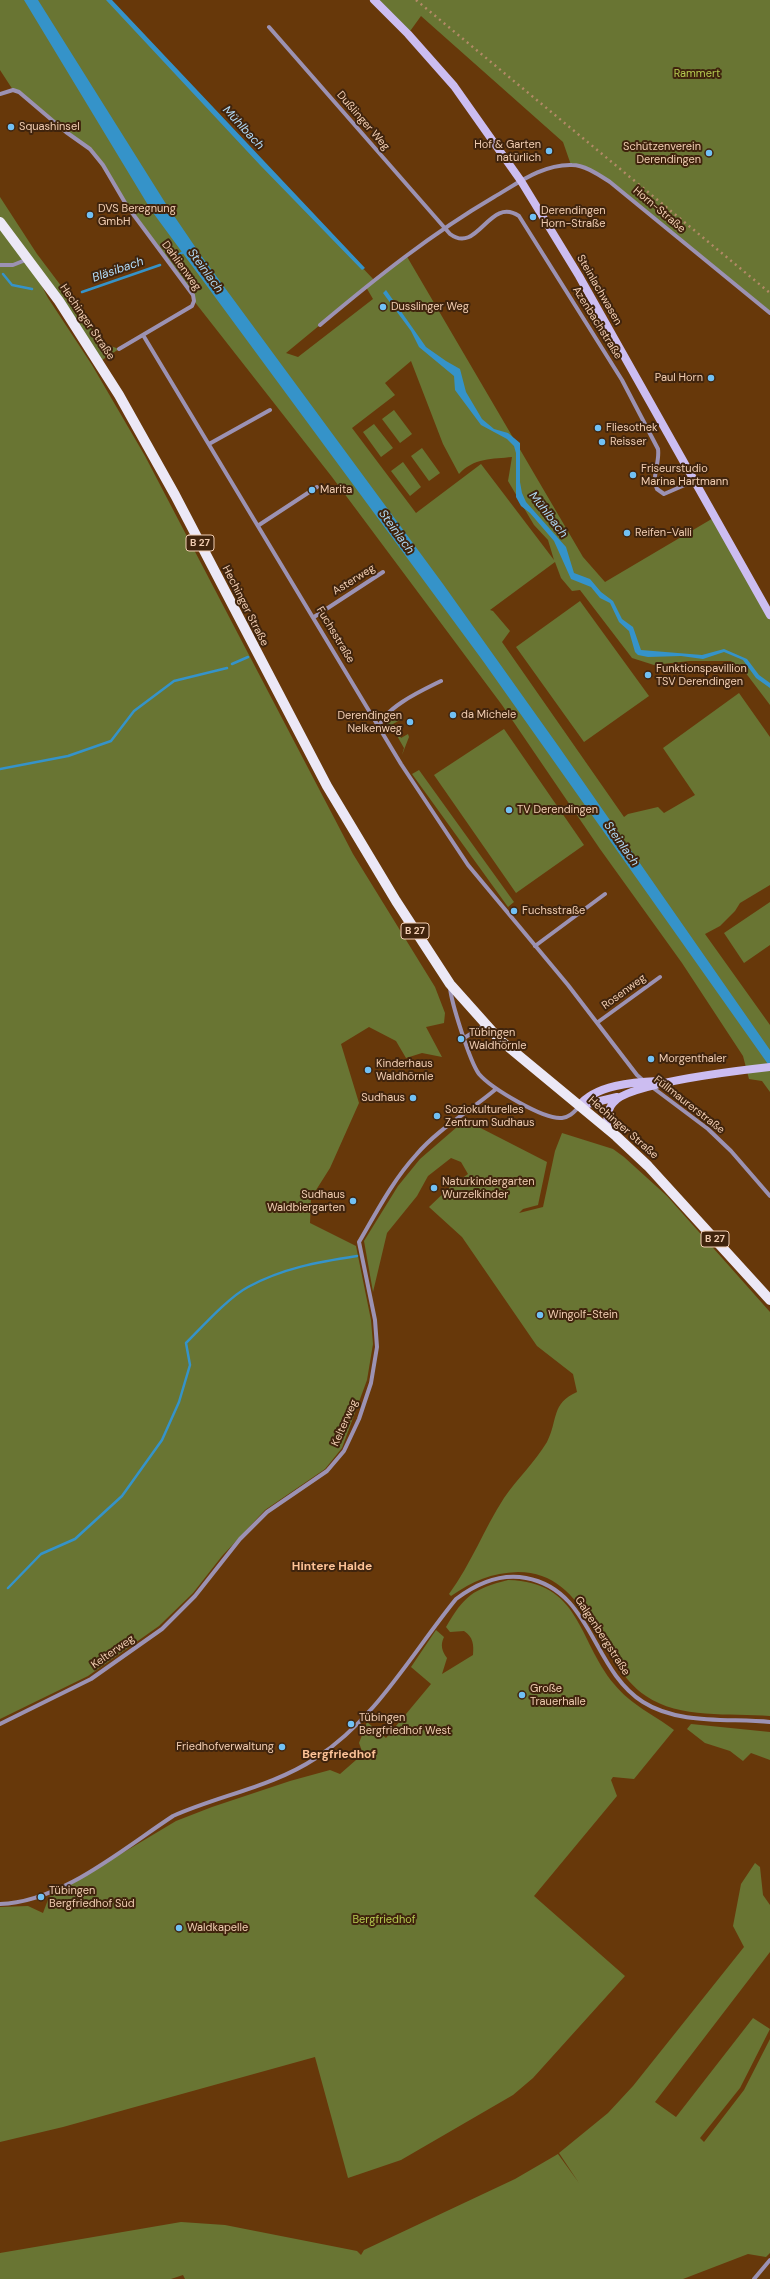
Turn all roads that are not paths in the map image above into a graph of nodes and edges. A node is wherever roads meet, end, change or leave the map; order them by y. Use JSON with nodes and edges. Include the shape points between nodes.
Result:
{"nodes":[{"id":1,"x":374,"y":0,"type":"edge"},
{"id":2,"x":269,"y":26,"type":"dead end"},
{"id":3,"x":0,"y":94,"type":"edge"},
{"id":4,"x":521,"y":181,"type":"junction"},
{"id":5,"x":0,"y":222,"type":"edge"},
{"id":6,"x":445,"y":228,"type":"junction"},
{"id":7,"x":28,"y":259,"type":"junction"},
{"id":8,"x":0,"y":265,"type":"edge"},
{"id":9,"x":770,"y":313,"type":"edge"},
{"id":10,"x":320,"y":325,"type":"dead end"},
{"id":11,"x":144,"y":335,"type":"junction"},
{"id":12,"x":119,"y":349,"type":"dead end"},
{"id":13,"x":270,"y":410,"type":"dead end"},
{"id":14,"x":210,"y":444,"type":"junction"},
{"id":15,"x":694,"y":480,"type":"junction"},
{"id":16,"x":317,"y":487,"type":"dead end"},
{"id":17,"x":259,"y":525,"type":"junction"},
{"id":18,"x":383,"y":572,"type":"dead end"},
{"id":19,"x":770,"y":615,"type":"edge"},
{"id":20,"x":314,"y":617,"type":"junction"},
{"id":21,"x":441,"y":681,"type":"dead end"},
{"id":22,"x":379,"y":727,"type":"junction"},
{"id":23,"x":605,"y":894,"type":"dead end"},
{"id":24,"x":535,"y":946,"type":"junction"},
{"id":25,"x":660,"y":977,"type":"dead end"},
{"id":26,"x":450,"y":984,"type":"junction"},
{"id":27,"x":598,"y":1022,"type":"junction"},
{"id":28,"x":485,"y":1025,"type":"junction"},
{"id":29,"x":464,"y":1038,"type":"junction"},
{"id":30,"x":770,"y":1067,"type":"edge"},
{"id":31,"x":649,"y":1084,"type":"junction"},
{"id":32,"x":496,"y":1089,"type":"junction"},
{"id":33,"x":623,"y":1095,"type":"junction"},
{"id":34,"x":579,"y":1106,"type":"junction"},
{"id":35,"x":607,"y":1129,"type":"junction"},
{"id":36,"x":770,"y":1196,"type":"edge"},
{"id":37,"x":770,"y":1300,"type":"edge"},
{"id":38,"x":770,"y":1722,"type":"edge"},
{"id":39,"x":0,"y":1724,"type":"edge"},
{"id":40,"x":0,"y":1904,"type":"edge"},
{"id":41,"x":770,"y":2260,"type":"edge"},
{"id":42,"x":754,"y":2279,"type":"edge"}],
"edges":[{"from":1,"to":4,"type":"street","name":"Steinlachwasen","via":[[454,86]]},
{"from":2,"to":6,"type":"street","name":"Dußlinger Weg"},
{"from":3,"to":11,"type":"street","name":"Dahlienweg","via":[[13,90],[19,92],[57,126],[90,149],[103,165],[142,229],[193,295],[192,306]]},
{"from":4,"to":6,"type":"street"},
{"from":4,"to":9,"type":"street","name":"Horn-Straße","via":[[546,169],[582,166],[610,182]]},
{"from":4,"to":15,"type":"street","name":"Steinlachwasen","via":[[575,270]]},
{"from":5,"to":7,"type":"main road","name":"Hechinger Straße","number":"B 27"},
{"from":6,"to":10,"type":"street","via":[[411,251]]},
{"from":6,"to":15,"type":"street","name":"Azenbachstraße","via":[[454,237],[466,239],[496,214],[505,211],[519,216],[622,380],[658,449],[655,485],[660,493],[664,494]]},
{"from":7,"to":8,"type":"street","via":[[13,265]]},
{"from":7,"to":26,"type":"main road","name":"Hechinger Straße","number":"B 27","via":[[59,301],[123,402],[175,495],[327,786],[384,882]]},
{"from":11,"to":12,"type":"street","name":"Dahlienweg"},
{"from":11,"to":14,"type":"street","name":"Fuchsstraße"},
{"from":13,"to":14,"type":"street"},
{"from":14,"to":17,"type":"street","name":"Fuchsstraße"},
{"from":15,"to":19,"type":"street","name":"Steinlachwasen"},
{"from":16,"to":17,"type":"street"},
{"from":17,"to":20,"type":"street","name":"Fuchsstraße"},
{"from":18,"to":20,"type":"street","name":"Asterweg"},
{"from":20,"to":22,"type":"street","name":"Fuchsstraße"},
{"from":21,"to":22,"type":"street","via":[[396,707],[383,718]]},
{"from":22,"to":24,"type":"street","name":"Fuchsstraße","via":[[468,864]]},
{"from":23,"to":24,"type":"street"},
{"from":24,"to":27,"type":"street","name":"Fuchsstraße"},
{"from":25,"to":27,"type":"street","name":"Rosenweg"},
{"from":26,"to":28,"type":"main road","name":"Hechinger Straße","number":"B 27"},
{"from":26,"to":29,"type":"street","name":"Hechinger Straße","via":[[451,1000]]},
{"from":27,"to":31,"type":"street","name":"Fuchsstraße","via":[[637,1075]]},
{"from":28,"to":29,"type":"street"},
{"from":28,"to":34,"type":"main road","name":"Hechinger Straße","number":"B 27","via":[[517,1056]]},
{"from":29,"to":32,"type":"street","name":"Hechinger Straße","via":[[479,1073]]},
{"from":30,"to":31,"type":"street"},
{"from":31,"to":33,"type":"street"},
{"from":31,"to":34,"type":"street","via":[[603,1091],[584,1100]]},
{"from":31,"to":36,"type":"street","name":"Füllmaurerstraße","via":[[708,1129]]},
{"from":32,"to":34,"type":"street","name":"Hechinger Straße","via":[[522,1104],[560,1118],[571,1115]]},
{"from":32,"to":39,"type":"street","name":"Kelterweg","via":[[437,1135],[416,1155],[359,1242],[375,1320],[377,1346],[371,1383],[359,1419],[344,1451],[327,1471],[267,1512],[240,1539],[195,1596],[162,1629],[91,1679]]},
{"from":33,"to":34,"type":"street"},
{"from":33,"to":35,"type":"street","via":[[613,1102],[608,1115]]},
{"from":34,"to":35,"type":"main road","name":"Hechinger Straße","number":"B 27"},
{"from":35,"to":37,"type":"main road","name":"Hechinger Straße","number":"B 27","via":[[660,1178]]},
{"from":38,"to":40,"type":"street","name":"Galgenbergstraße","via":[[684,1717],[661,1712],[642,1701],[618,1678],[578,1613],[556,1588],[520,1576],[506,1576],[474,1587],[456,1599],[363,1718],[334,1746],[315,1759],[259,1786],[192,1807],[173,1816],[55,1891],[24,1901]]},
{"from":41,"to":42,"type":"street"}]}
